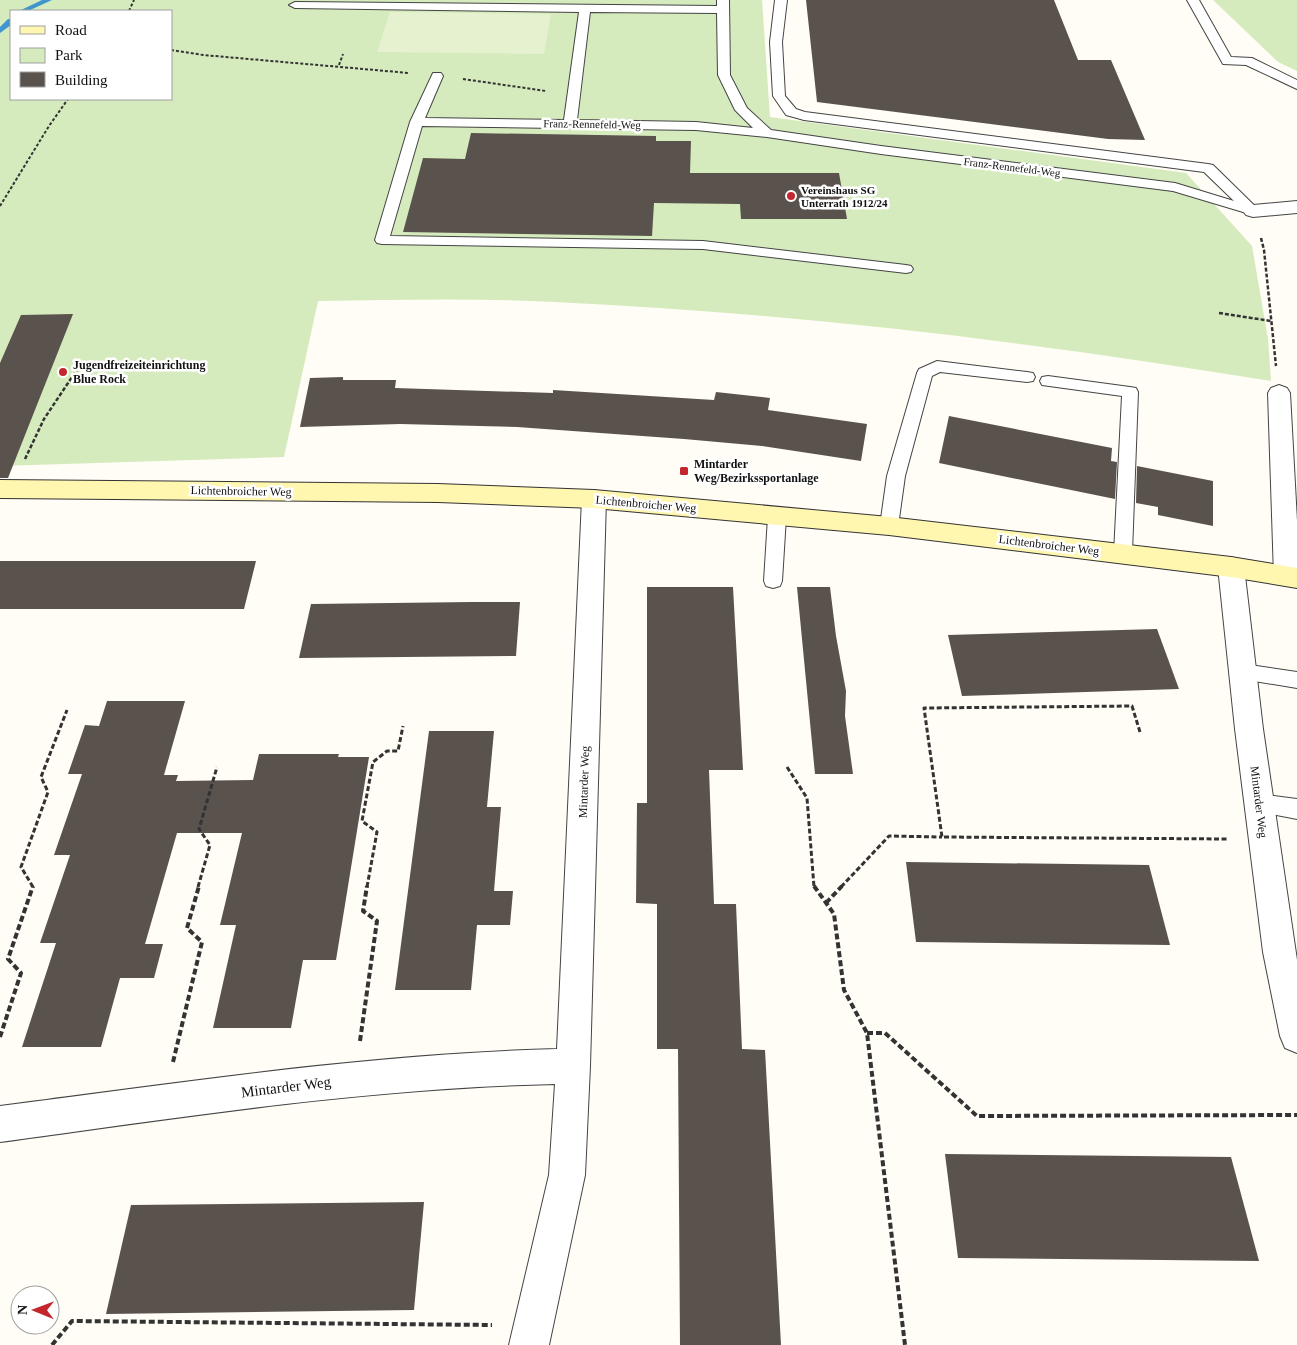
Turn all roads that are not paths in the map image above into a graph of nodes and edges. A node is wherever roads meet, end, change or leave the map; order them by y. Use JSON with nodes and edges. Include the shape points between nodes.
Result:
{"nodes":[{"id":1,"x":781,"y":0,"type":"edge"},
{"id":2,"x":1193,"y":0,"type":"edge"},
{"id":3,"x":295,"y":5,"type":"dead end"},
{"id":4,"x":723,"y":5,"type":"edge"},
{"id":5,"x":585,"y":8,"type":"junction"},
{"id":6,"x":437,"y":76,"type":"road end"},
{"id":7,"x":1297,"y":85,"type":"edge"},
{"id":8,"x":417,"y":122,"type":"junction"},
{"id":9,"x":570,"y":124,"type":"junction"},
{"id":10,"x":767,"y":133,"type":"junction"},
{"id":11,"x":1297,"y":207,"type":"edge"},
{"id":12,"x":1253,"y":211,"type":"junction"},
{"id":13,"x":906,"y":269,"type":"dead end"},
{"id":14,"x":1027,"y":377,"type":"dead end"},
{"id":15,"x":1048,"y":382,"type":"dead end"},
{"id":16,"x":1279,"y":393,"type":"road end"},
{"id":17,"x":1290,"y":480,"type":"edge"},
{"id":18,"x":6,"y":489,"type":"edge"},
{"id":19,"x":594,"y":498,"type":"junction"},
{"id":20,"x":777,"y":517,"type":"junction"},
{"id":21,"x":889,"y":526,"type":"junction"},
{"id":22,"x":1123,"y":553,"type":"junction"},
{"id":23,"x":1231,"y":567,"type":"junction"},
{"id":24,"x":1292,"y":577,"type":"edge"},
{"id":25,"x":773,"y":581,"type":"dead end"},
{"id":26,"x":1243,"y":672,"type":"junction"},
{"id":27,"x":1297,"y":680,"type":"edge"},
{"id":28,"x":1259,"y":803,"type":"junction"},
{"id":29,"x":1297,"y":809,"type":"edge"},
{"id":30,"x":1297,"y":1036,"type":"edge"},
{"id":31,"x":573,"y":1066,"type":"junction"},
{"id":32,"x":0,"y":1124,"type":"edge"},
{"id":33,"x":531,"y":1335,"type":"edge"}],
"edges":[{"from":1,"to":12,"type":"lane","via":[[776,42],[779,96],[791,112],[1208,168]]},
{"from":2,"to":7,"type":"lane","via":[[1227,61],[1248,61]]},
{"from":3,"to":5,"type":"lane"},
{"from":4,"to":5,"type":"lane"},
{"from":4,"to":10,"type":"lane","via":[[724,75],[741,110]]},
{"from":5,"to":9,"type":"lane"},
{"from":6,"to":8,"type":"lane"},
{"from":8,"to":9,"type":"lane","name":"Franz-Rennefeld-Weg"},
{"from":8,"to":13,"type":"lane","via":[[382,240],[703,245]]},
{"from":9,"to":10,"type":"lane","name":"Franz-Rennefeld-Weg","via":[[696,126]]},
{"from":10,"to":12,"type":"lane","name":"Franz-Rennefeld-Weg","via":[[1175,187]]},
{"from":11,"to":12,"type":"street","name":"Franz-Rennefeld-Weg"},
{"from":14,"to":21,"type":"lane","via":[[937,366],[925,373],[896,476]]},
{"from":15,"to":22,"type":"lane","via":[[1130,392]]},
{"from":16,"to":17,"type":"street","name":"Lichtenbroicher Weg"},
{"from":17,"to":24,"type":"street","name":"Lichtenbroicher Weg"},
{"from":18,"to":19,"type":"street","name":"Lichtenbroicher Weg","via":[[438,493]]},
{"from":19,"to":20,"type":"street","name":"Lichtenbroicher Weg"},
{"from":19,"to":31,"type":"street","name":"Mintarder Weg"},
{"from":20,"to":21,"type":"street","name":"Lichtenbroicher Weg"},
{"from":20,"to":25,"type":"lane"},
{"from":21,"to":22,"type":"street","name":"Lichtenbroicher Weg"},
{"from":22,"to":23,"type":"street","name":"Lichtenbroicher Weg"},
{"from":23,"to":24,"type":"street","name":"Lichtenbroicher Weg"},
{"from":23,"to":26,"type":"street","name":"Mintarder Weg"},
{"from":26,"to":27,"type":"lane"},
{"from":26,"to":28,"type":"street","name":"Mintarder Weg"},
{"from":28,"to":29,"type":"lane"},
{"from":28,"to":30,"type":"street","name":"Mintarder Weg","via":[[1279,952]]},
{"from":31,"to":32,"type":"street","name":"Mintarder Weg","via":[[500,1066],[354,1078]]},
{"from":31,"to":33,"type":"street","name":"Mintarder Weg","via":[[567,1176]]}]}
